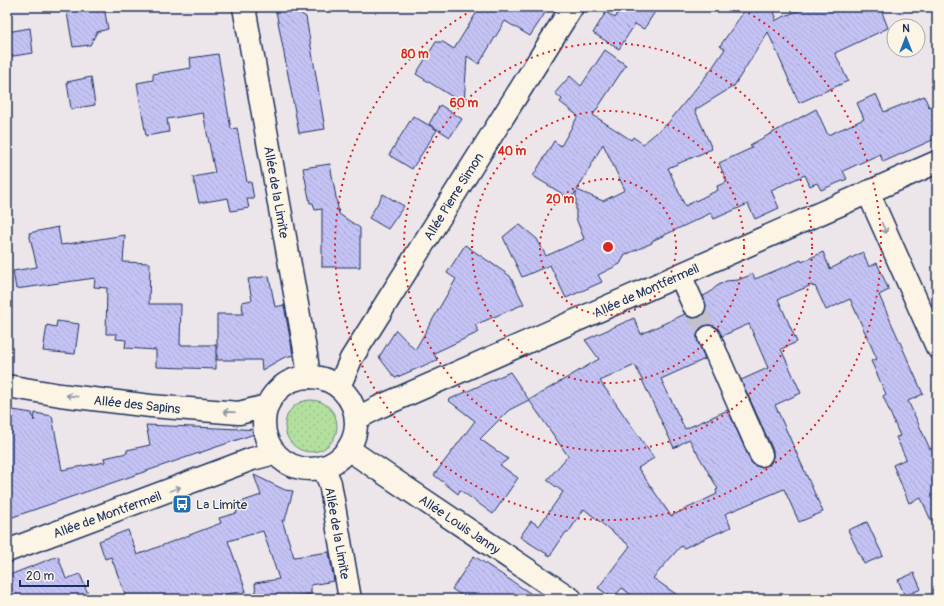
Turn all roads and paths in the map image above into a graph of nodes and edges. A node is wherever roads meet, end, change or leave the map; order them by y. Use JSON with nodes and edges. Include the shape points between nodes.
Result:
{"nodes":[{"id":1,"x":244,"y":7,"type":"edge"},
{"id":2,"x":572,"y":7,"type":"edge"},
{"id":3,"x":937,"y":162,"type":"edge"},
{"id":4,"x":868,"y":192,"type":"junction"},
{"id":5,"x":680,"y":275,"type":"junction"},
{"id":6,"x":694,"y":306,"type":"tunnel mouth"},
{"id":7,"x":708,"y":337,"type":"tunnel mouth"},
{"id":8,"x":937,"y":347,"type":"edge"},
{"id":9,"x":309,"y":377,"type":"junction"},
{"id":10,"x":7,"y":386,"type":"edge"},
{"id":11,"x":339,"y":387,"type":"junction"},
{"id":12,"x":268,"y":406,"type":"junction"},
{"id":13,"x":356,"y":419,"type":"junction"},
{"id":14,"x":348,"y":449,"type":"junction"},
{"id":15,"x":275,"y":453,"type":"junction"},
{"id":16,"x":760,"y":455,"type":"dead end"},
{"id":17,"x":323,"y":467,"type":"junction"},
{"id":18,"x":7,"y":552,"type":"edge"},
{"id":19,"x":350,"y":599,"type":"edge"},
{"id":20,"x":571,"y":599,"type":"edge"}],
"edges":[{"from":1,"to":9,"type":"main road","name":"Allée de la Limite"},
{"from":2,"to":11,"type":"main road","name":"Allée Pierre Simon","via":[[351,359]]},
{"from":3,"to":4,"type":"main road","name":"Allée de Montfermeil"},
{"from":4,"to":5,"type":"main road","name":"Allée de Montfermeil"},
{"from":4,"to":8,"type":"main road","one_way":true},
{"from":5,"to":6,"type":"main road"},
{"from":5,"to":13,"type":"main road","name":"Allée de Montfermeil"},
{"from":7,"to":16,"type":"main road"},
{"from":9,"to":11,"type":"main road","via":[[320,378]]},
{"from":9,"to":12,"type":"main road","via":[[296,379],[284,385],[274,394]]},
{"from":12,"to":10,"type":"main road","name":"Allée des Sapins","one_way":true,"via":[[239,413],[151,406]]},
{"from":11,"to":13,"type":"main road","via":[[348,396]]},
{"from":12,"to":15,"type":"main road","via":[[264,430]]},
{"from":13,"to":14,"type":"main road","via":[[355,435]]},
{"from":14,"to":17,"type":"main road","via":[[337,460]]},
{"from":14,"to":20,"type":"main road","name":"Allée Louis Janny"},
{"from":15,"to":17,"type":"main road","via":[[285,462],[297,467]]},
{"from":18,"to":15,"type":"main road","name":"Allée de Montfermeil","one_way":true,"via":[[252,459]]},
{"from":17,"to":19,"type":"main road","name":"Allée de la Limite","via":[[330,483]]}]}
